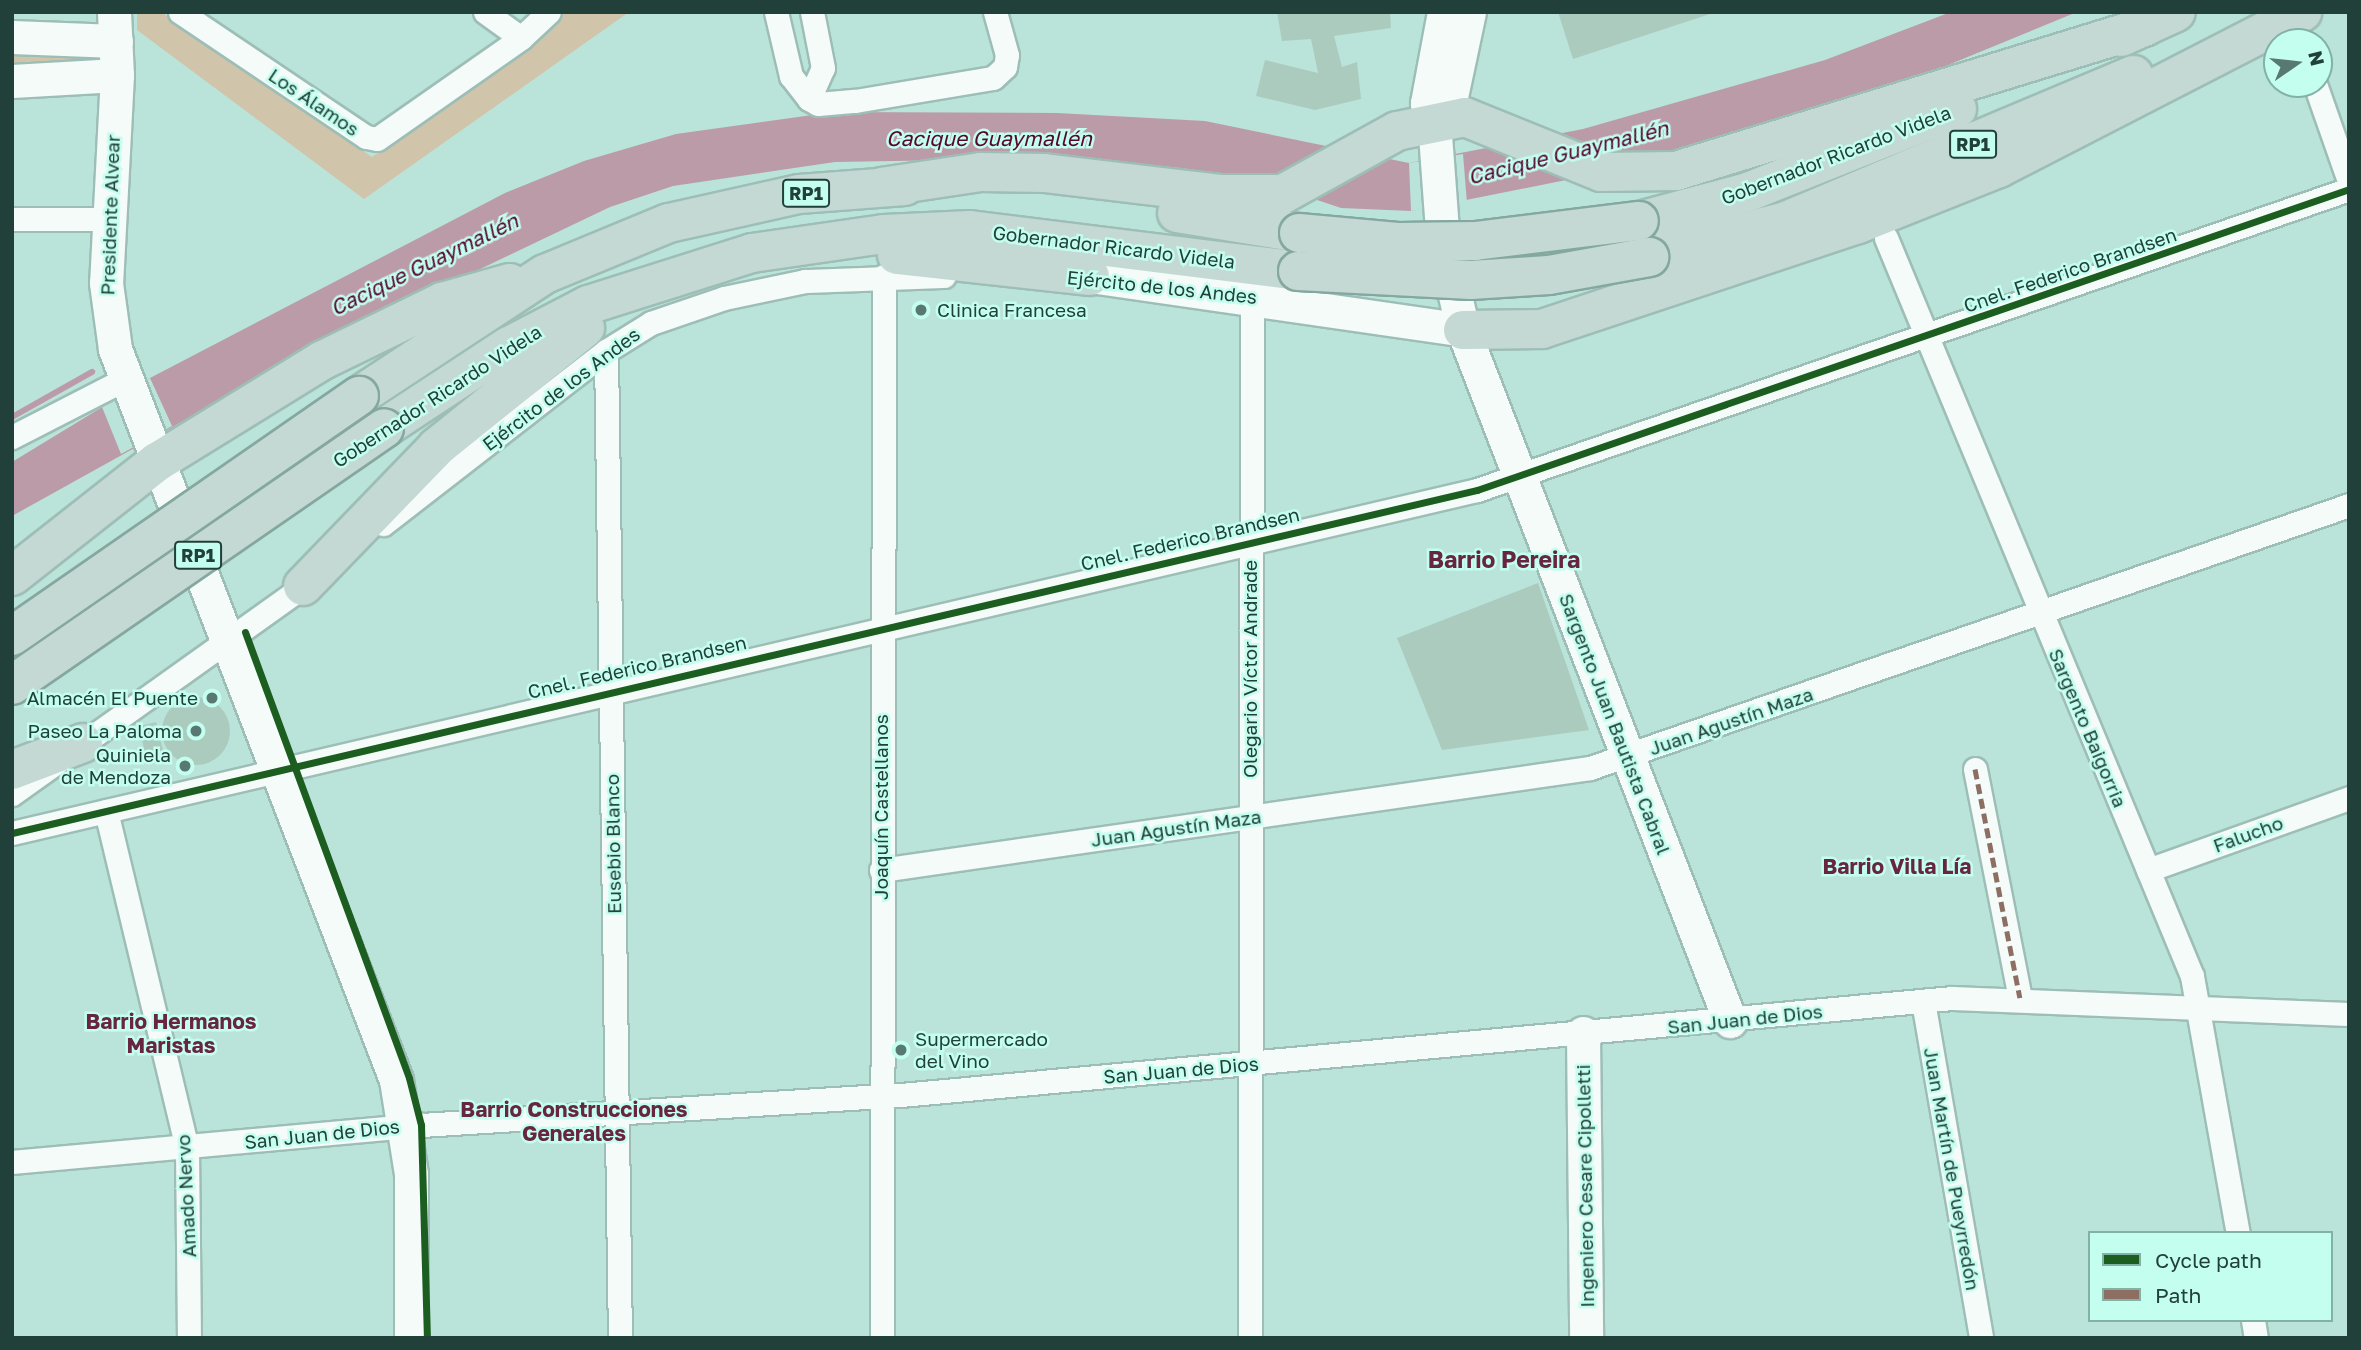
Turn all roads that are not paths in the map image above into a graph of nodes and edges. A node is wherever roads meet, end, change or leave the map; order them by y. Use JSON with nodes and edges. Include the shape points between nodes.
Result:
{"nodes":[{"id":1,"x":180,"y":12,"type":"edge"},
{"id":2,"x":485,"y":12,"type":"edge"},
{"id":3,"x":549,"y":12,"type":"edge"},
{"id":4,"x":776,"y":12,"type":"edge"},
{"id":5,"x":812,"y":12,"type":"edge"},
{"id":6,"x":995,"y":12,"type":"edge"},
{"id":7,"x":1444,"y":12,"type":"edge"},
{"id":8,"x":1469,"y":12,"type":"edge"},
{"id":9,"x":2292,"y":12,"type":"edge"},
{"id":10,"x":2302,"y":12,"type":"edge"},
{"id":11,"x":2160,"y":20,"type":"edge"},
{"id":12,"x":115,"y":27,"type":"edge"},
{"id":13,"x":12,"y":37,"type":"edge"},
{"id":14,"x":521,"y":38,"type":"junction"},
{"id":15,"x":117,"y":75,"type":"junction"},
{"id":16,"x":12,"y":81,"type":"edge"},
{"id":17,"x":2320,"y":98,"type":"edge"},
{"id":18,"x":808,"y":99,"type":"junction"},
{"id":19,"x":1434,"y":121,"type":"junction"},
{"id":20,"x":2349,"y":181,"type":"edge"},
{"id":21,"x":881,"y":187,"type":"junction"},
{"id":22,"x":2349,"y":189,"type":"edge"},
{"id":23,"x":12,"y":219,"type":"edge"},
{"id":24,"x":106,"y":219,"type":"junction"},
{"id":25,"x":1886,"y":238,"type":"dead end"},
{"id":26,"x":752,"y":253,"type":"junction"},
{"id":27,"x":545,"y":274,"type":"junction"},
{"id":28,"x":884,"y":276,"type":"junction"},
{"id":29,"x":1090,"y":276,"type":"junction"},
{"id":30,"x":648,"y":282,"type":"junction"},
{"id":31,"x":1252,"y":295,"type":"junction"},
{"id":32,"x":1463,"y":330,"type":"junction"},
{"id":33,"x":1927,"y":337,"type":"junction"},
{"id":34,"x":606,"y":351,"type":"junction"},
{"id":35,"x":140,"y":417,"type":"junction"},
{"id":36,"x":12,"y":437,"type":"edge"},
{"id":37,"x":1520,"y":478,"type":"junction"},
{"id":38,"x":2349,"y":505,"type":"edge"},
{"id":39,"x":1250,"y":540,"type":"junction"},
{"id":40,"x":12,"y":576,"type":"edge"},
{"id":41,"x":303,"y":586,"type":"junction"},
{"id":42,"x":2040,"y":612,"type":"junction"},
{"id":43,"x":881,"y":627,"type":"junction"},
{"id":44,"x":12,"y":636,"type":"edge"},
{"id":45,"x":229,"y":644,"type":"junction"},
{"id":46,"x":12,"y":685,"type":"edge"},
{"id":47,"x":609,"y":689,"type":"junction"},
{"id":48,"x":83,"y":743,"type":"junction"},
{"id":49,"x":1628,"y":757,"type":"junction"},
{"id":50,"x":278,"y":769,"type":"junction"},
{"id":51,"x":1975,"y":769,"type":"dead end"},
{"id":52,"x":12,"y":770,"type":"edge"},
{"id":53,"x":12,"y":794,"type":"edge"},
{"id":54,"x":2349,"y":798,"type":"edge"},
{"id":55,"x":106,"y":810,"type":"junction"},
{"id":56,"x":1249,"y":818,"type":"junction"},
{"id":57,"x":12,"y":833,"type":"edge"},
{"id":58,"x":881,"y":870,"type":"junction"},
{"id":59,"x":2148,"y":870,"type":"junction"},
{"id":60,"x":2020,"y":998,"type":"junction"},
{"id":61,"x":1923,"y":1001,"type":"junction"},
{"id":62,"x":2200,"y":1007,"type":"junction"},
{"id":63,"x":2349,"y":1014,"type":"edge"},
{"id":64,"x":1730,"y":1021,"type":"junction"},
{"id":65,"x":1583,"y":1034,"type":"junction"},
{"id":66,"x":1250,"y":1064,"type":"junction"},
{"id":67,"x":881,"y":1095,"type":"junction"},
{"id":68,"x":618,"y":1112,"type":"junction"},
{"id":69,"x":406,"y":1126,"type":"junction"},
{"id":70,"x":187,"y":1148,"type":"junction"},
{"id":71,"x":12,"y":1162,"type":"edge"},
{"id":72,"x":2238,"y":1231,"type":"edge"},
{"id":73,"x":190,"y":1338,"type":"edge"},
{"id":74,"x":411,"y":1338,"type":"edge"},
{"id":75,"x":620,"y":1338,"type":"edge"},
{"id":76,"x":882,"y":1338,"type":"edge"},
{"id":77,"x":1250,"y":1338,"type":"edge"},
{"id":78,"x":1586,"y":1338,"type":"edge"},
{"id":79,"x":1981,"y":1338,"type":"edge"}],
"edges":[{"from":1,"to":14,"type":"street","name":"Los Álamos","via":[[377,139]]},
{"from":2,"to":14,"type":"street"},
{"from":3,"to":14,"type":"street","name":"Los Álamos"},
{"from":4,"to":18,"type":"street","via":[[791,76]]},
{"from":5,"to":18,"type":"street","via":[[823,68]]},
{"from":6,"to":18,"type":"street","via":[[1007,55],[1006,67],[993,78],[855,101],[818,104]]},
{"from":7,"to":19,"type":"street","name":"Sargento Juan Bautista Cabral","via":[[1428,89]]},
{"from":8,"to":19,"type":"street","via":[[1449,106]]},
{"from":9,"to":26,"type":"highway","name":"Gobernador Ricardo Videla","number":"RP1","bridge":true,"via":[[1786,221],[1649,257],[1549,275],[1471,281],[1298,271],[971,230],[884,234]]},
{"from":10,"to":32,"type":"highway","via":[[2058,140],[1858,225],[1542,328]]},
{"from":11,"to":19,"type":"highway","via":[[1703,167],[1643,174],[1601,172],[1477,120]]},
{"from":11,"to":21,"type":"highway","name":"Gobernador Ricardo Videla","number":"RP1","bridge":true,"via":[[1827,163],[1639,221],[1462,241],[1299,233],[1035,192]]},
{"from":12,"to":13,"type":"street"},
{"from":12,"to":15,"type":"street","name":"Presidente Alvear"},
{"from":15,"to":16,"type":"street"},
{"from":15,"to":24,"type":"street","name":"Presidente Alvear"},
{"from":17,"to":20,"type":"street"},
{"from":19,"to":21,"type":"highway","via":[[1397,131],[1293,191],[1246,195],[1044,173],[981,172]]},
{"from":19,"to":32,"type":"street","name":"Sargento Juan Bautista Cabral","via":[[1436,184]]},
{"from":21,"to":27,"type":"highway","name":"Gobernador Ricardo Videla","number":"RP1","via":[[722,209],[669,223]]},
{"from":22,"to":33,"type":"street","name":"Cnel. Federico Brandsen"},
{"from":23,"to":24,"type":"street"},
{"from":24,"to":35,"type":"street","name":"Presidente Alvear","via":[[107,303]]},
{"from":25,"to":33,"type":"street","name":"Sargento Baigorria"},
{"from":26,"to":29,"type":"highway","via":[[957,258]]},
{"from":26,"to":30,"type":"highway","name":"Gobernador Ricardo Videla","number":"RP1"},
{"from":27,"to":35,"type":"highway","via":[[442,302],[321,360]]},
{"from":27,"to":44,"type":"highway","name":"Gobernador Ricardo Videla","number":"RP1","bridge":true,"via":[[359,396]]},
{"from":28,"to":29,"type":"street","name":"Ejército de los Andes"},
{"from":28,"to":34,"type":"street","name":"Ejército de los Andes","via":[[805,281],[724,298],[651,323]]},
{"from":28,"to":43,"type":"street","name":"Joaquín Castellanos"},
{"from":29,"to":31,"type":"street","name":"Ejército de los Andes"},
{"from":30,"to":41,"type":"highway","via":[[526,371],[437,447]]},
{"from":30,"to":46,"type":"highway","name":"Gobernador Ricardo Videla","number":"RP1","bridge":true,"via":[[588,304],[509,346]]},
{"from":31,"to":32,"type":"street","name":"Ejército de los Andes"},
{"from":31,"to":39,"type":"street","name":"Olegario Víctor Andrade"},
{"from":32,"to":37,"type":"street","name":"Sargento Juan Bautista Cabral"},
{"from":33,"to":37,"type":"street","name":"Cnel. Federico Brandsen"},
{"from":33,"to":42,"type":"street","name":"Sargento Baigorria"},
{"from":34,"to":41,"type":"street","name":"Ejército de los Andes"},
{"from":34,"to":47,"type":"street","name":"Eusebio Blanco"},
{"from":35,"to":36,"type":"street"},
{"from":35,"to":40,"type":"highway"},
{"from":35,"to":45,"type":"street","name":"Presidente Alvear"},
{"from":37,"to":39,"type":"street","name":"Cnel. Federico Brandsen"},
{"from":37,"to":49,"type":"street","name":"Sargento Juan Bautista Cabral"},
{"from":38,"to":42,"type":"street","name":"Juan Agustín Maza"},
{"from":39,"to":43,"type":"street","name":"Cnel. Federico Brandsen"},
{"from":39,"to":56,"type":"street","name":"Olegario Víctor Andrade"},
{"from":41,"to":45,"type":"street","name":"Ejército de los Andes"},
{"from":42,"to":49,"type":"street","name":"Juan Agustín Maza"},
{"from":42,"to":59,"type":"street","name":"Sargento Baigorria"},
{"from":43,"to":47,"type":"street","name":"Cnel. Federico Brandsen"},
{"from":43,"to":58,"type":"street","name":"Joaquín Castellanos"},
{"from":45,"to":48,"type":"street","name":"Ejército de los Andes"},
{"from":45,"to":50,"type":"street","name":"Presidente Alvear"},
{"from":47,"to":50,"type":"street","name":"Cnel. Federico Brandsen"},
{"from":47,"to":68,"type":"street","name":"Eusebio Blanco"},
{"from":48,"to":52,"type":"highway"},
{"from":48,"to":53,"type":"street","name":"Ejército de los Andes"},
{"from":49,"to":56,"type":"street","name":"Juan Agustín Maza","via":[[1590,768]]},
{"from":49,"to":64,"type":"street","name":"Sargento Juan Bautista Cabral"},
{"from":50,"to":55,"type":"street","name":"Cnel. Federico Brandsen"},
{"from":50,"to":69,"type":"street","name":"Presidente Alvear","via":[[387,1052]]},
{"from":51,"to":60,"type":"street"},
{"from":54,"to":59,"type":"street","name":"Falucho"},
{"from":55,"to":57,"type":"street","name":"Cnel. Federico Brandsen"},
{"from":55,"to":70,"type":"street","name":"Amado Nervo"},
{"from":56,"to":58,"type":"street","name":"Juan Agustín Maza"},
{"from":56,"to":66,"type":"street","name":"Olegario Víctor Andrade"},
{"from":58,"to":67,"type":"street","name":"Joaquín Castellanos"},
{"from":59,"to":62,"type":"street","name":"Sargento Baigorria"},
{"from":60,"to":61,"type":"street","name":"San Juan de Dios"},
{"from":60,"to":62,"type":"street","name":"San Juan de Dios"},
{"from":61,"to":64,"type":"street","name":"San Juan de Dios"},
{"from":61,"to":79,"type":"street","name":"Juan Martín de Pueyrredón"},
{"from":62,"to":63,"type":"street","name":"San Juan de Dios"},
{"from":62,"to":72,"type":"street","name":"Sargento Baigorria"},
{"from":64,"to":65,"type":"street","name":"San Juan de Dios"},
{"from":65,"to":66,"type":"street","name":"San Juan de Dios"},
{"from":65,"to":78,"type":"street","name":"Ingeniero Cesare Cipolletti"},
{"from":66,"to":67,"type":"street","name":"San Juan de Dios"},
{"from":66,"to":77,"type":"street","name":"Olegario Víctor Andrade"},
{"from":67,"to":68,"type":"street","name":"San Juan de Dios"},
{"from":67,"to":76,"type":"street","name":"Joaquín Castellanos"},
{"from":68,"to":69,"type":"street","name":"San Juan de Dios"},
{"from":68,"to":75,"type":"street","name":"Eusebio Blanco"},
{"from":69,"to":70,"type":"street","name":"San Juan de Dios"},
{"from":69,"to":74,"type":"street","name":"Presidente Alvear"},
{"from":70,"to":71,"type":"street","name":"San Juan de Dios"},
{"from":70,"to":73,"type":"street","name":"Amado Nervo"}]}
